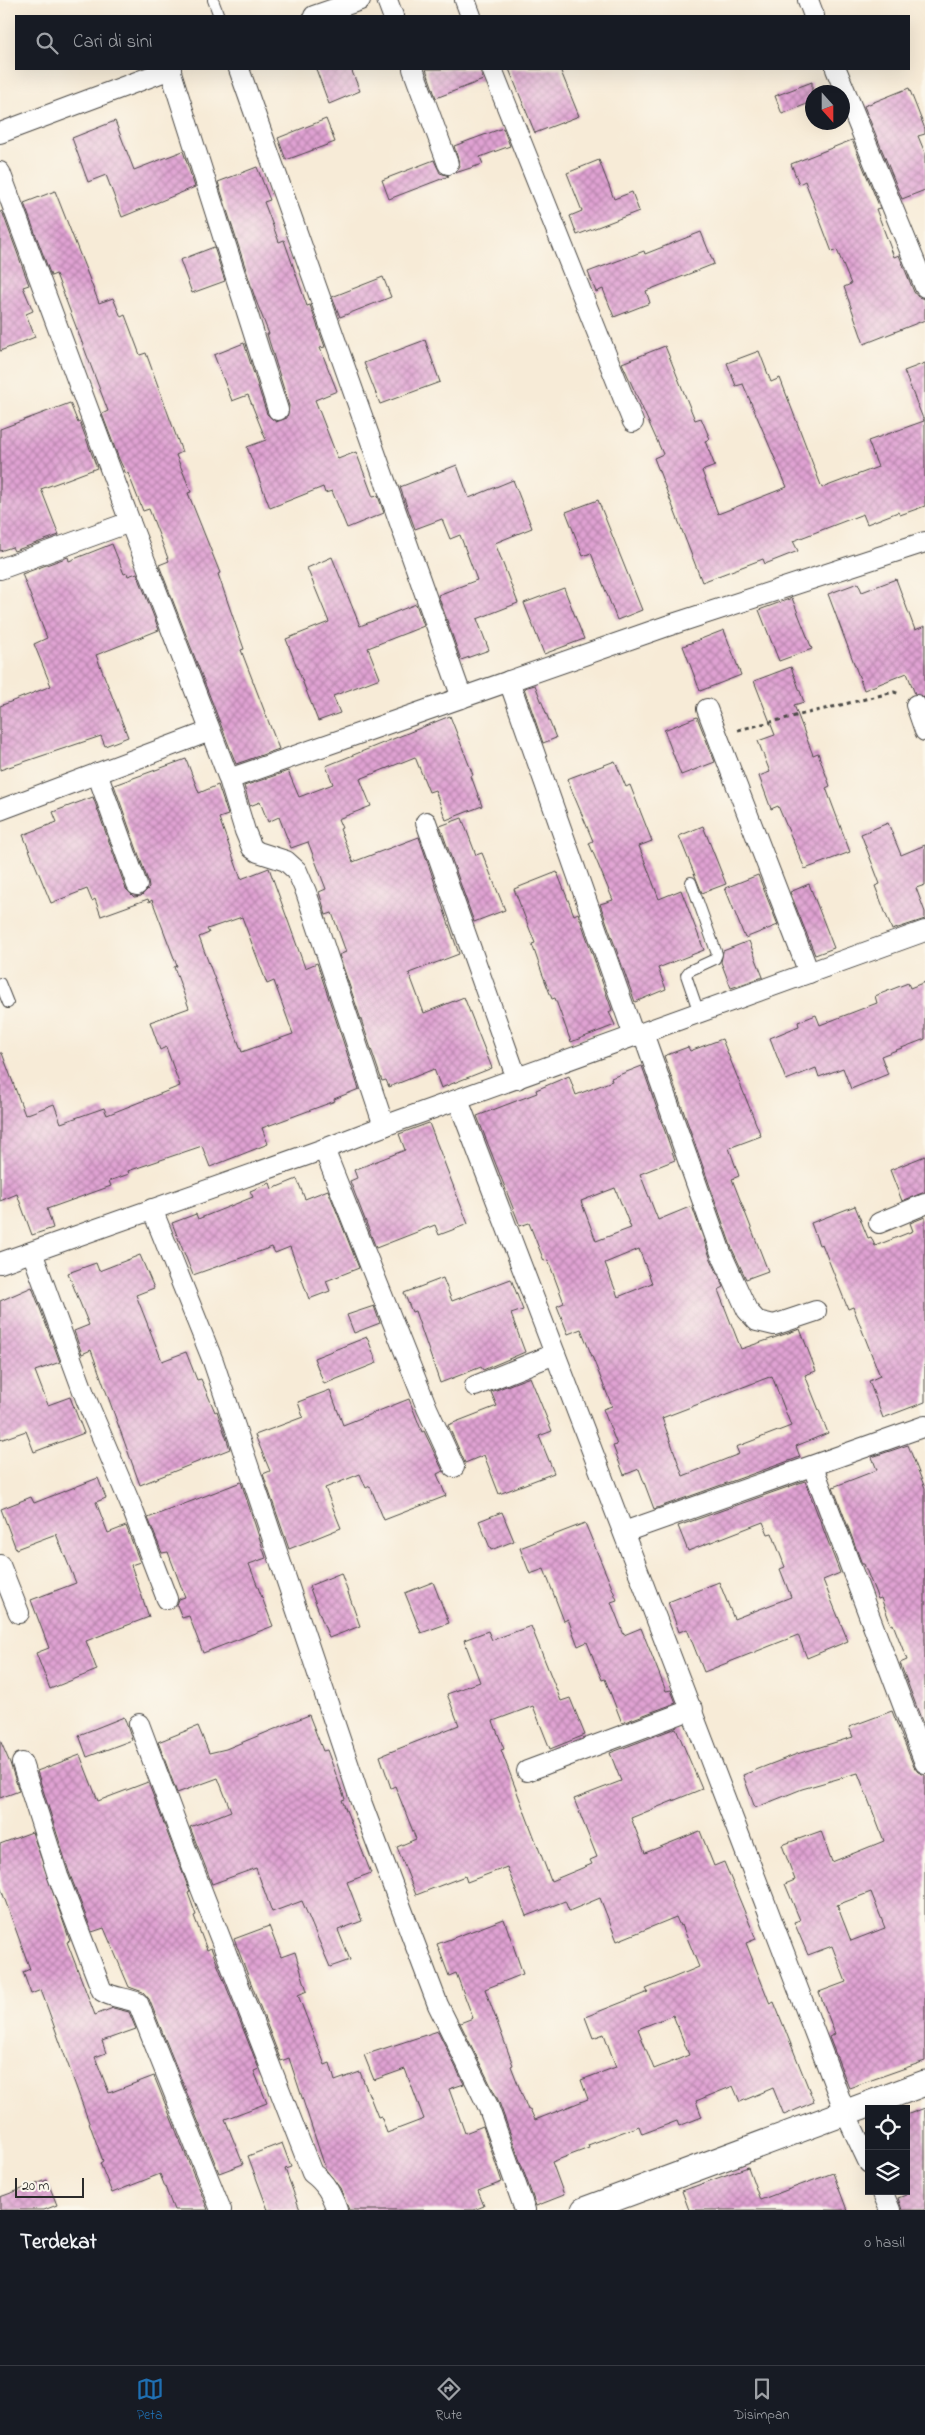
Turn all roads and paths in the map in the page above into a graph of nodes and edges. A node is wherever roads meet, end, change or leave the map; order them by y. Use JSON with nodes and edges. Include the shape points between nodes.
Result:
{"nodes":[{"id":1,"x":213,"y":0,"type":"edge"},
{"id":2,"x":360,"y":0,"type":"edge"},
{"id":3,"x":388,"y":0,"type":"edge"},
{"id":4,"x":465,"y":0,"type":"edge"},
{"id":5,"x":808,"y":0,"type":"edge"},
{"id":6,"x":219,"y":15,"type":"edge"},
{"id":7,"x":317,"y":15,"type":"edge"},
{"id":8,"x":394,"y":15,"type":"edge"},
{"id":9,"x":471,"y":15,"type":"edge"},
{"id":10,"x":814,"y":15,"type":"edge"},
{"id":11,"x":168,"y":70,"type":"edge"},
{"id":12,"x":171,"y":70,"type":"edge"},
{"id":13,"x":239,"y":70,"type":"edge"},
{"id":14,"x":413,"y":70,"type":"edge"},
{"id":15,"x":492,"y":70,"type":"edge"},
{"id":16,"x":836,"y":70,"type":"edge"},
{"id":17,"x":0,"y":133,"type":"edge"},
{"id":18,"x":448,"y":164,"type":"dead end"},
{"id":19,"x":0,"y":172,"type":"edge"},
{"id":20,"x":925,"y":287,"type":"edge"},
{"id":21,"x":278,"y":410,"type":"dead end"},
{"id":22,"x":633,"y":422,"type":"dead end"},
{"id":23,"x":130,"y":522,"type":"junction"},
{"id":24,"x":925,"y":542,"type":"edge"},
{"id":25,"x":0,"y":569,"type":"edge"},
{"id":26,"x":509,"y":681,"type":"junction"},
{"id":27,"x":462,"y":698,"type":"junction"},
{"id":28,"x":916,"y":706,"type":"joint"},
{"id":29,"x":707,"y":709,"type":"dead end"},
{"id":30,"x":925,"y":730,"type":"edge"},
{"id":31,"x":210,"y":731,"type":"junction"},
{"id":32,"x":716,"y":735,"type":"junction"},
{"id":33,"x":96,"y":773,"type":"junction"},
{"id":34,"x":229,"y":779,"type":"junction"},
{"id":35,"x":0,"y":810,"type":"edge"},
{"id":36,"x":426,"y":822,"type":"dead end"},
{"id":37,"x":691,"y":882,"type":"dead end"},
{"id":38,"x":137,"y":885,"type":"dead end"},
{"id":39,"x":925,"y":931,"type":"edge"},
{"id":40,"x":809,"y":973,"type":"junction"},
{"id":41,"x":0,"y":983,"type":"edge"},
{"id":42,"x":8,"y":1004,"type":"dead end"},
{"id":43,"x":699,"y":1013,"type":"junction"},
{"id":44,"x":638,"y":1034,"type":"junction"},
{"id":45,"x":517,"y":1079,"type":"junction"},
{"id":46,"x":458,"y":1100,"type":"junction"},
{"id":47,"x":384,"y":1126,"type":"junction"},
{"id":48,"x":324,"y":1149,"type":"junction"},
{"id":49,"x":925,"y":1204,"type":"edge"},
{"id":50,"x":152,"y":1209,"type":"junction"},
{"id":51,"x":879,"y":1222,"type":"dead end"},
{"id":52,"x":32,"y":1252,"type":"junction"},
{"id":53,"x":0,"y":1263,"type":"edge"},
{"id":54,"x":816,"y":1311,"type":"dead end"},
{"id":55,"x":556,"y":1354,"type":"junction"},
{"id":56,"x":474,"y":1386,"type":"dead end"},
{"id":57,"x":925,"y":1426,"type":"edge"},
{"id":58,"x":454,"y":1467,"type":"dead end"},
{"id":59,"x":813,"y":1467,"type":"junction"},
{"id":60,"x":624,"y":1532,"type":"junction"},
{"id":61,"x":0,"y":1565,"type":"edge"},
{"id":62,"x":167,"y":1599,"type":"dead end"},
{"id":63,"x":19,"y":1613,"type":"dead end"},
{"id":64,"x":692,"y":1709,"type":"junction"},
{"id":65,"x":139,"y":1724,"type":"dead end"},
{"id":66,"x":925,"y":1763,"type":"edge"},
{"id":67,"x":22,"y":1764,"type":"dead end"},
{"id":68,"x":527,"y":1771,"type":"dead end"},
{"id":69,"x":925,"y":2083,"type":"edge"},
{"id":70,"x":845,"y":2112,"type":"junction"},
{"id":71,"x":865,"y":2154,"type":"edge"},
{"id":72,"x":884,"y":2195,"type":"edge"},
{"id":73,"x":221,"y":2210,"type":"edge"},
{"id":74,"x":337,"y":2210,"type":"edge"},
{"id":75,"x":525,"y":2210,"type":"edge"},
{"id":76,"x":584,"y":2210,"type":"edge"},
{"id":77,"x":890,"y":2210,"type":"edge"}],
"edges":[{"from":1,"to":6,"type":"lane"},
{"from":2,"to":7,"type":"street"},
{"from":3,"to":8,"type":"street"},
{"from":4,"to":9,"type":"street"},
{"from":5,"to":10,"type":"street"},
{"from":11,"to":17,"type":"street"},
{"from":12,"to":21,"type":"street"},
{"from":13,"to":27,"type":"street"},
{"from":14,"to":18,"type":"street"},
{"from":15,"to":22,"type":"street"},
{"from":16,"to":20,"type":"street"},
{"from":19,"to":23,"type":"street"},
{"from":23,"to":25,"type":"street"},
{"from":23,"to":31,"type":"street"},
{"from":24,"to":26,"type":"street"},
{"from":26,"to":27,"type":"street"},
{"from":26,"to":44,"type":"street"},
{"from":27,"to":34,"type":"street"},
{"from":28,"to":30,"type":"street"},
{"from":28,"to":32,"type":"path","via":[[909,697],[894,692]]},
{"from":29,"to":32,"type":"street"},
{"from":31,"to":33,"type":"street"},
{"from":31,"to":34,"type":"street"},
{"from":32,"to":40,"type":"street"},
{"from":33,"to":35,"type":"street"},
{"from":33,"to":38,"type":"street"},
{"from":34,"to":47,"type":"street","via":[[252,848],[286,861],[306,892]]},
{"from":36,"to":45,"type":"street"},
{"from":37,"to":43,"type":"lane","via":[[716,954],[712,961],[686,975]]},
{"from":39,"to":40,"type":"street"},
{"from":40,"to":43,"type":"street"},
{"from":41,"to":42,"type":"lane"},
{"from":43,"to":44,"type":"street"},
{"from":44,"to":45,"type":"street"},
{"from":44,"to":54,"type":"street","via":[[721,1253],[747,1310],[757,1321],[774,1325]]},
{"from":45,"to":46,"type":"street"},
{"from":46,"to":47,"type":"street"},
{"from":46,"to":55,"type":"street"},
{"from":47,"to":48,"type":"street"},
{"from":48,"to":50,"type":"street"},
{"from":48,"to":58,"type":"street","via":[[427,1408]]},
{"from":49,"to":51,"type":"street"},
{"from":50,"to":52,"type":"street"},
{"from":50,"to":75,"type":"street","via":[[213,1361],[360,1799],[438,2005],[488,2106]]},
{"from":52,"to":53,"type":"street"},
{"from":52,"to":62,"type":"street","via":[[86,1399]]},
{"from":55,"to":56,"type":"street"},
{"from":55,"to":60,"type":"street"},
{"from":57,"to":59,"type":"street"},
{"from":59,"to":60,"type":"street"},
{"from":59,"to":66,"type":"street"},
{"from":60,"to":64,"type":"street"},
{"from":61,"to":63,"type":"street"},
{"from":64,"to":68,"type":"street"},
{"from":64,"to":70,"type":"street"},
{"from":65,"to":74,"type":"street","via":[[312,2173],[331,2192]]},
{"from":67,"to":73,"type":"street","via":[[58,1876],[102,1991],[111,1997],[131,1999],[138,2004]]},
{"from":69,"to":70,"type":"street"},
{"from":70,"to":71,"type":"street"},
{"from":70,"to":76,"type":"street"},
{"from":72,"to":77,"type":"street"}]}
